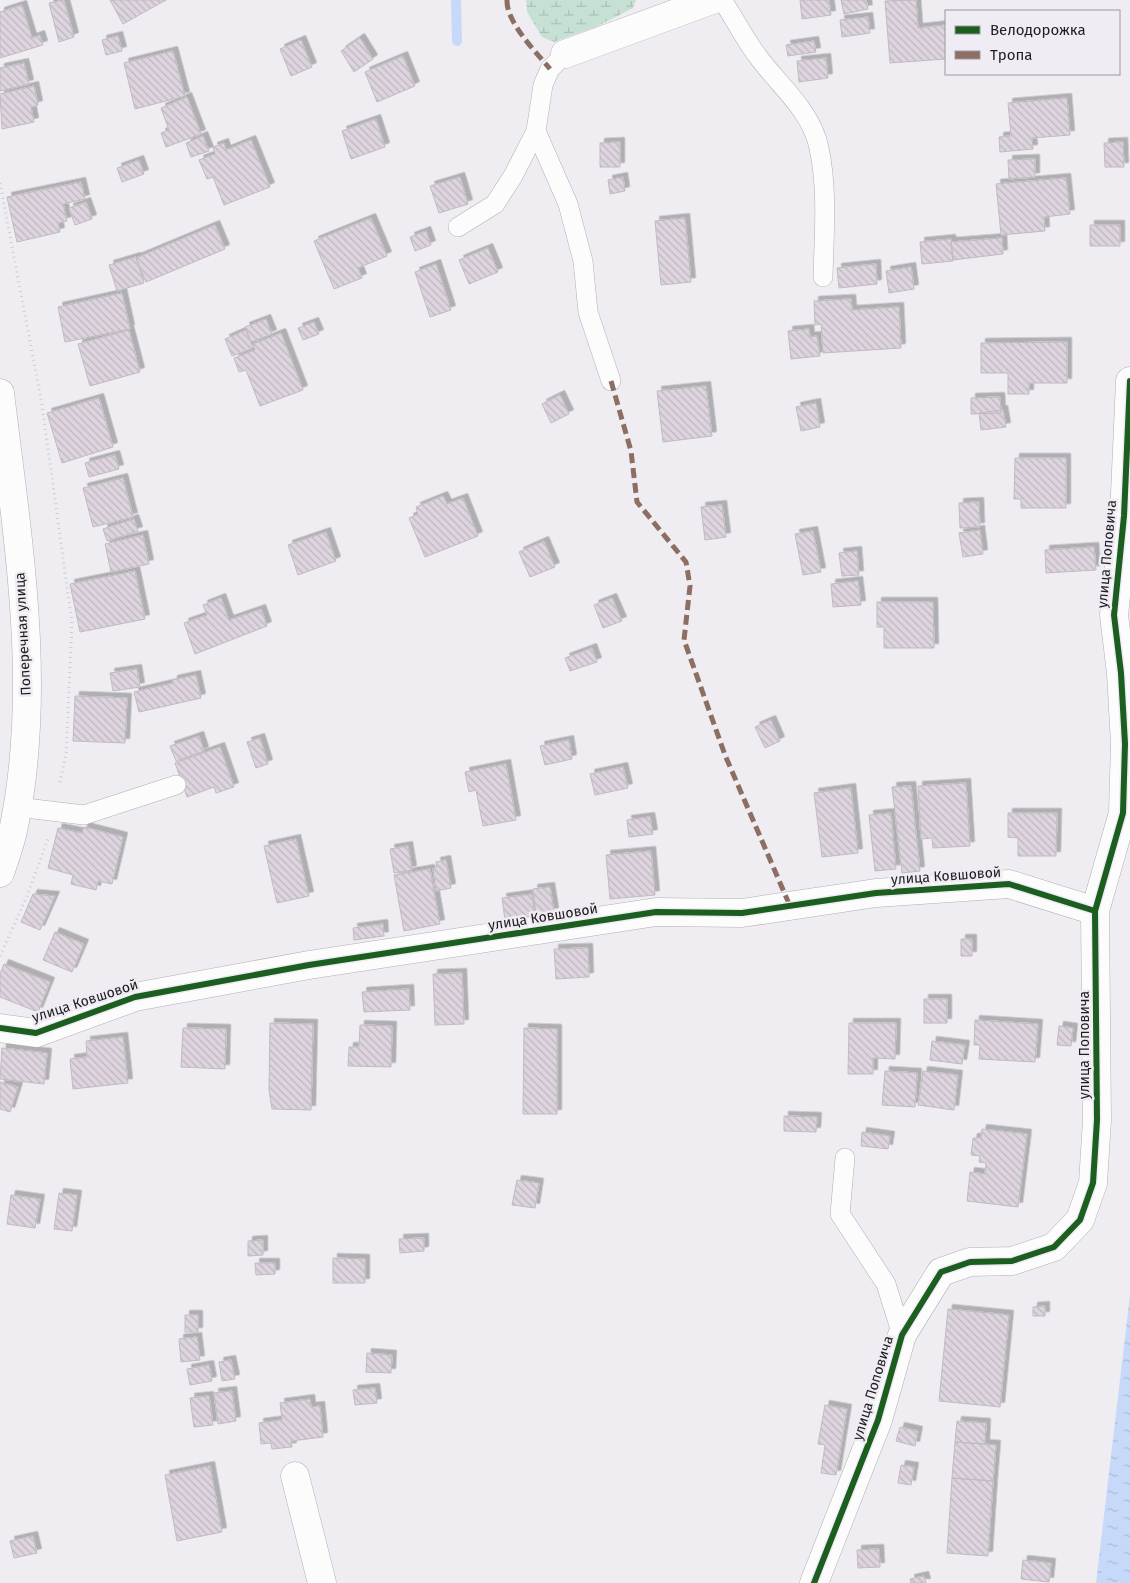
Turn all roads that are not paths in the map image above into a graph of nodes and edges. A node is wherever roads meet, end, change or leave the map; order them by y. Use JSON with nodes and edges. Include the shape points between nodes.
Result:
{"nodes":[{"id":1,"x":712,"y":0,"type":"edge"},
{"id":2,"x":722,"y":0,"type":"edge"},
{"id":3,"x":565,"y":54,"type":"joint"},
{"id":4,"x":536,"y":131,"type":"junction"},
{"id":5,"x":458,"y":226,"type":"dead end"},
{"id":6,"x":823,"y":277,"type":"dead end"},
{"id":7,"x":611,"y":381,"type":"dead end"},
{"id":8,"x":1130,"y":381,"type":"edge"},
{"id":9,"x":0,"y":393,"type":"edge"},
{"id":10,"x":176,"y":785,"type":"dead end"},
{"id":11,"x":17,"y":806,"type":"junction"},
{"id":12,"x":0,"y":873,"type":"edge"},
{"id":13,"x":1095,"y":911,"type":"junction"},
{"id":14,"x":0,"y":1028,"type":"edge"},
{"id":15,"x":845,"y":1158,"type":"dead end"},
{"id":16,"x":902,"y":1335,"type":"junction"},
{"id":17,"x":295,"y":1476,"type":"dead end"},
{"id":18,"x":322,"y":1583,"type":"edge"},
{"id":19,"x":814,"y":1583,"type":"edge"}],
"edges":[{"from":1,"to":3,"type":"street"},
{"from":2,"to":6,"type":"lane","via":[[758,57],[804,112],[820,148],[824,204]]},
{"from":3,"to":4,"type":"lane","via":[[550,69],[543,85]]},
{"from":4,"to":5,"type":"lane","via":[[495,204]]},
{"from":4,"to":7,"type":"lane","via":[[568,204],[584,261],[588,312]]},
{"from":8,"to":13,"type":"street","name":"улица Поповича","via":[[1124,516],[1114,615],[1122,672],[1123,813]]},
{"from":9,"to":11,"type":"street","name":"Поперечная улица","via":[[17,530],[26,646],[26,728]]},
{"from":10,"to":11,"type":"lane","via":[[84,815]]},
{"from":11,"to":12,"type":"street","name":"Поперечная улица","via":[[14,828]]},
{"from":13,"to":14,"type":"street","name":"улица Ковшовой","via":[[1009,884],[876,893],[742,912],[656,912],[309,965],[135,997],[36,1033]]},
{"from":13,"to":16,"type":"street","name":"улица Поповича","via":[[1097,1120],[1093,1183],[1080,1220],[1054,1247],[1012,1261],[970,1262],[941,1272]]},
{"from":15,"to":16,"type":"lane","via":[[840,1214],[886,1284]]},
{"from":16,"to":19,"type":"street","name":"улица Поповича","via":[[878,1420]]},
{"from":17,"to":18,"type":"street"}]}
